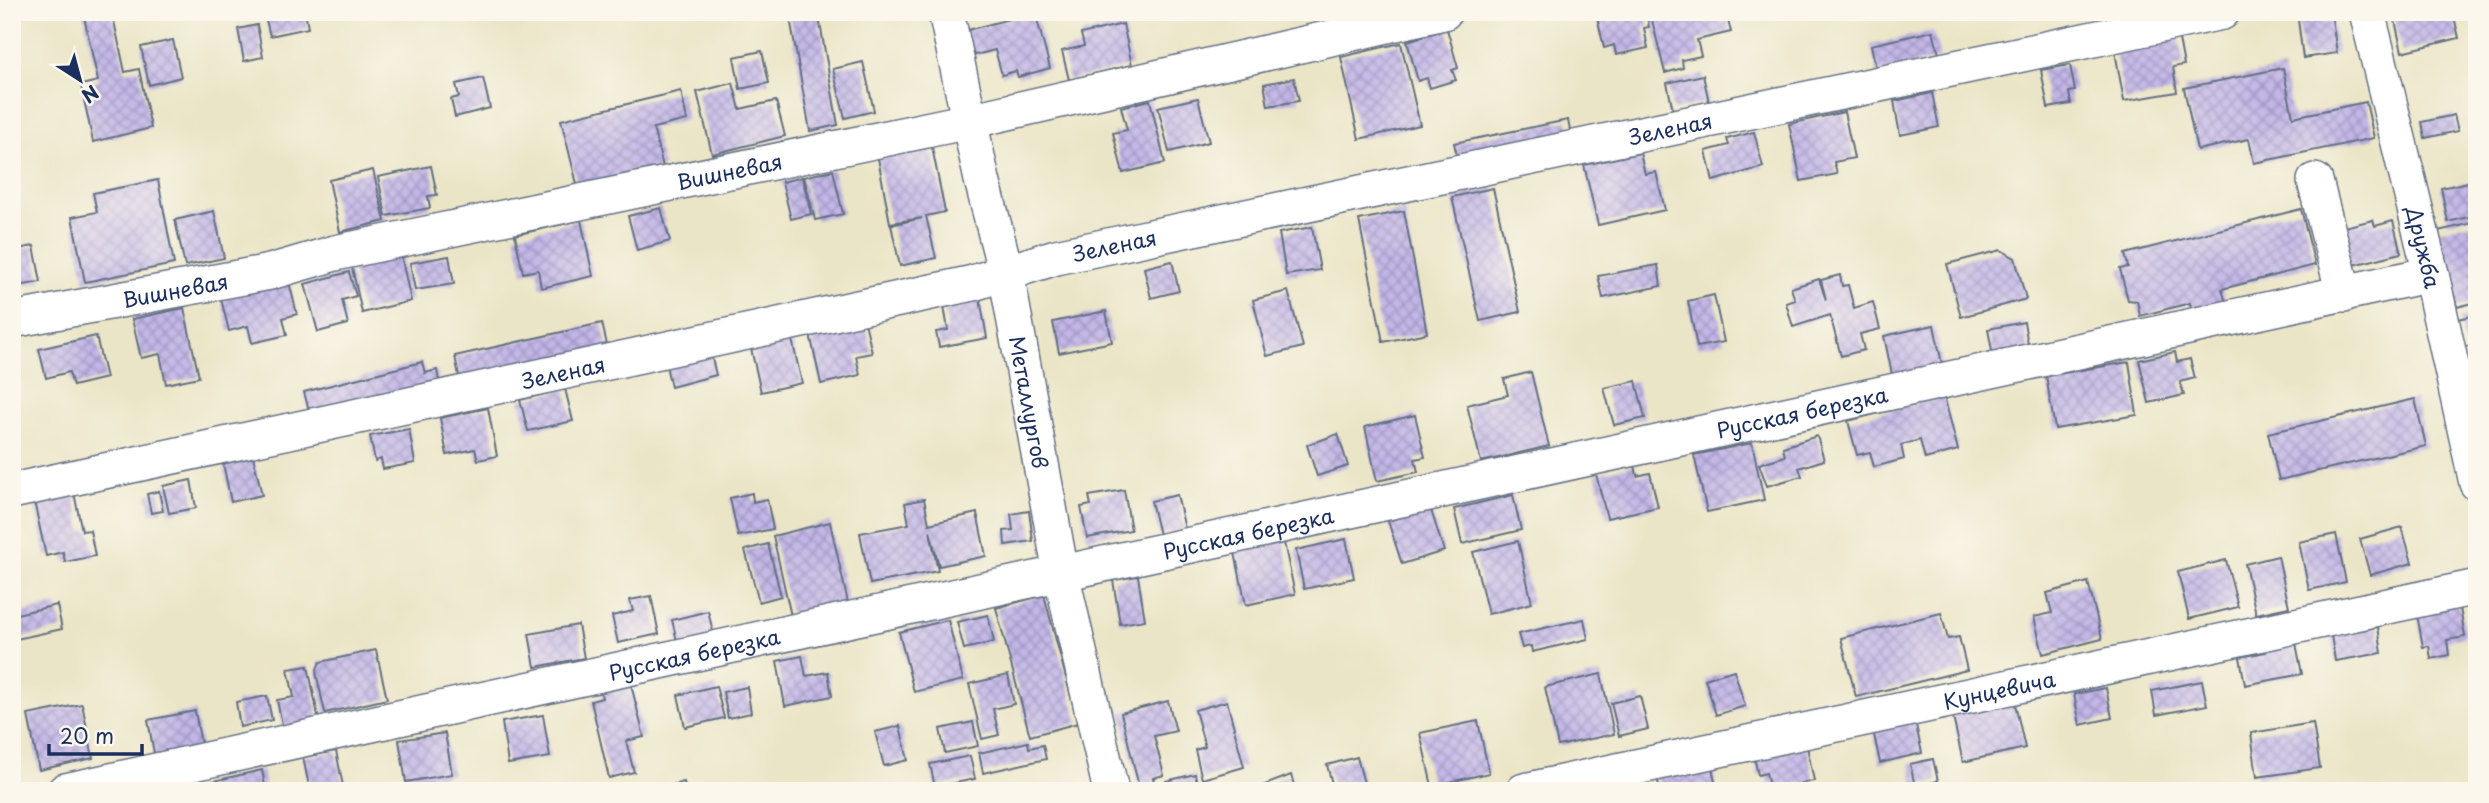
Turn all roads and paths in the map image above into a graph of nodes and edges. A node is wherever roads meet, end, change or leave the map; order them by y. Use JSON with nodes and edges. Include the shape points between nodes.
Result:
{"nodes":[{"id":1,"x":946,"y":12,"type":"edge"},
{"id":2,"x":1444,"y":12,"type":"edge"},
{"id":3,"x":2222,"y":12,"type":"edge"},
{"id":4,"x":2367,"y":12,"type":"edge"},
{"id":5,"x":969,"y":121,"type":"junction"},
{"id":6,"x":2315,"y":181,"type":"dead end"},
{"id":7,"x":1006,"y":273,"type":"junction"},
{"id":8,"x":2431,"y":274,"type":"junction"},
{"id":9,"x":2344,"y":294,"type":"junction"},
{"id":10,"x":12,"y":320,"type":"edge"},
{"id":11,"x":2477,"y":483,"type":"edge"},
{"id":12,"x":12,"y":491,"type":"edge"},
{"id":13,"x":1061,"y":573,"type":"junction"},
{"id":14,"x":2477,"y":587,"type":"edge"},
{"id":15,"x":65,"y":791,"type":"edge"},
{"id":16,"x":1111,"y":791,"type":"edge"},
{"id":17,"x":1524,"y":791,"type":"edge"}],
"edges":[{"from":1,"to":5,"type":"street","name":"Металлургов"},
{"from":2,"to":5,"type":"street","name":"Вишневая"},
{"from":3,"to":7,"type":"street","name":"Зеленая","via":[[1056,257]]},
{"from":4,"to":8,"type":"street","name":"Дружба"},
{"from":5,"to":7,"type":"street","name":"Металлургов"},
{"from":5,"to":10,"type":"street","name":"Вишневая","via":[[334,253],[270,272]]},
{"from":6,"to":9,"type":"street"},
{"from":7,"to":12,"type":"street","name":"Зеленая"},
{"from":7,"to":13,"type":"street","name":"Металлургов"},
{"from":8,"to":9,"type":"street","name":"Русская березка"},
{"from":8,"to":11,"type":"street","name":"Дружба"},
{"from":9,"to":13,"type":"street","name":"Русская березка"},
{"from":13,"to":15,"type":"street","name":"Русская березка"},
{"from":13,"to":16,"type":"street","name":"Металлургов"},
{"from":14,"to":17,"type":"street","name":"Кунцевича"}]}
